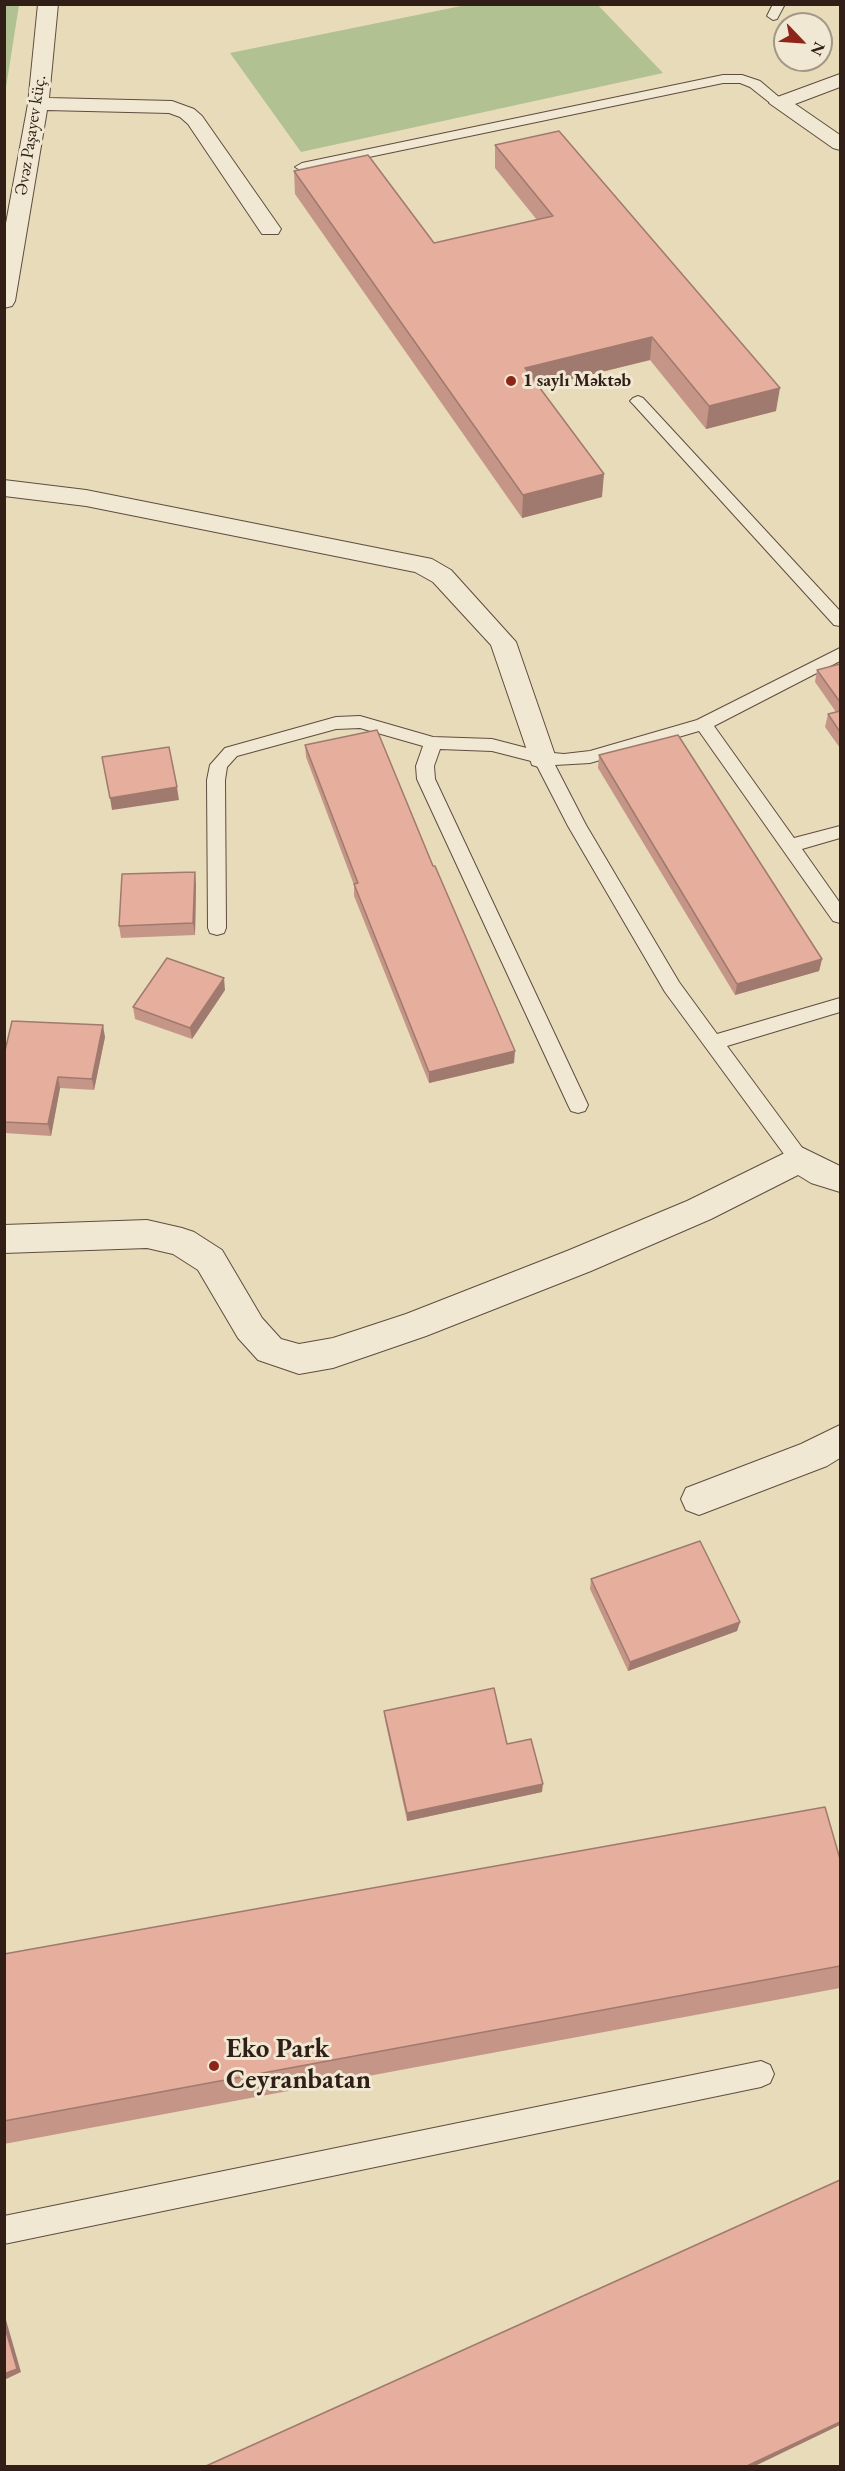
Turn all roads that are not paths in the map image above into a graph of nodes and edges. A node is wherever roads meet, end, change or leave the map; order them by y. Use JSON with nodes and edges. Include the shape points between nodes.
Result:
{"nodes":[{"id":1,"x":48,"y":4,"type":"edge"},
{"id":2,"x":840,"y":80,"type":"edge"},
{"id":3,"x":779,"y":103,"type":"junction"},
{"id":4,"x":38,"y":104,"type":"junction"},
{"id":5,"x":840,"y":144,"type":"edge"},
{"id":6,"x":302,"y":167,"type":"edge"},
{"id":7,"x":270,"y":229,"type":"dead end"},
{"id":8,"x":4,"y":301,"type":"edge"},
{"id":9,"x":638,"y":401,"type":"dead end"},
{"id":10,"x":4,"y":488,"type":"edge"},
{"id":11,"x":840,"y":621,"type":"edge"},
{"id":12,"x":840,"y":654,"type":"edge"},
{"id":13,"x":703,"y":724,"type":"junction"},
{"id":14,"x":434,"y":743,"type":"junction"},
{"id":15,"x":542,"y":758,"type":"junction"},
{"id":16,"x":840,"y":832,"type":"edge"},
{"id":17,"x":791,"y":845,"type":"junction"},
{"id":18,"x":840,"y":916,"type":"edge"},
{"id":19,"x":218,"y":928,"type":"dead end"},
{"id":20,"x":840,"y":1005,"type":"edge"},
{"id":21,"x":712,"y":1043,"type":"junction"},
{"id":22,"x":578,"y":1105,"type":"dead end"},
{"id":23,"x":799,"y":1159,"type":"junction"},
{"id":24,"x":840,"y":1179,"type":"edge"},
{"id":25,"x":4,"y":1239,"type":"edge"},
{"id":26,"x":840,"y":1440,"type":"edge"},
{"id":27,"x":699,"y":1499,"type":"dead end"},
{"id":28,"x":761,"y":2074,"type":"dead end"},
{"id":29,"x":4,"y":2229,"type":"edge"}],
"edges":[{"from":1,"to":4,"type":"street","name":"Əvəz Paşayev küç."},
{"from":2,"to":3,"type":"street"},
{"from":3,"to":5,"type":"street"},
{"from":3,"to":6,"type":"lane","via":[[755,84],[723,79]]},
{"from":4,"to":7,"type":"street","via":[[172,107],[187,112]]},
{"from":4,"to":8,"type":"street","name":"Əvəz Paşayev küç."},
{"from":9,"to":11,"type":"lane"},
{"from":10,"to":15,"type":"street","via":[[86,498],[423,565],[442,576],[503,642]]},
{"from":12,"to":13,"type":"lane"},
{"from":13,"to":15,"type":"lane","via":[[590,757]]},
{"from":13,"to":17,"type":"lane"},
{"from":14,"to":15,"type":"lane","via":[[492,745]]},
{"from":14,"to":19,"type":"lane","via":[[360,722],[336,723],[231,752],[219,765],[216,780]]},
{"from":14,"to":22,"type":"lane","via":[[425,766],[426,779]]},
{"from":15,"to":21,"type":"lane","via":[[577,826],[672,987]]},
{"from":16,"to":17,"type":"lane"},
{"from":17,"to":18,"type":"lane"},
{"from":20,"to":21,"type":"lane"},
{"from":21,"to":23,"type":"lane"},
{"from":23,"to":24,"type":"street","via":[[822,1174]]},
{"from":23,"to":25,"type":"street","via":[[699,1210],[579,1261],[414,1326],[333,1353],[298,1359],[270,1350],[250,1328],[210,1260],[182,1242],[147,1234]]},
{"from":26,"to":27,"type":"street","via":[[814,1455]]},
{"from":28,"to":29,"type":"lane"}]}
